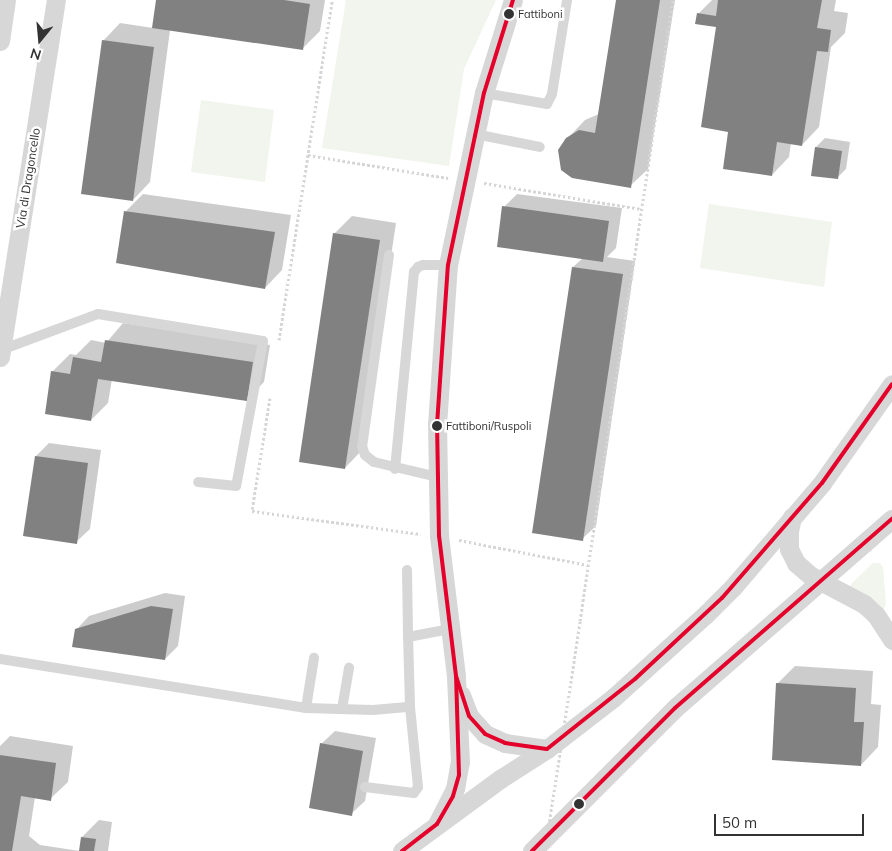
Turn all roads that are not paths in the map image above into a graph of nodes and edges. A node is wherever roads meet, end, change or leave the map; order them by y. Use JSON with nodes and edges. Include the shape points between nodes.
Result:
{"nodes":[{"id":1,"x":6,"y":0,"type":"edge"},
{"id":2,"x":56,"y":0,"type":"edge"},
{"id":3,"x":513,"y":0,"type":"edge"},
{"id":4,"x":567,"y":0,"type":"edge"},
{"id":5,"x":0,"y":41,"type":"edge"},
{"id":6,"x":484,"y":93,"type":"junction"},
{"id":7,"x":475,"y":134,"type":"junction"},
{"id":8,"x":540,"y":147,"type":"dead end"},
{"id":9,"x":389,"y":255,"type":"dead end"},
{"id":10,"x":448,"y":265,"type":"junction"},
{"id":11,"x":0,"y":354,"type":"edge"},
{"id":12,"x":892,"y":384,"type":"edge"},
{"id":13,"x":395,"y":469,"type":"junction"},
{"id":14,"x":438,"y":477,"type":"junction"},
{"id":15,"x":198,"y":482,"type":"dead end"},
{"id":16,"x":793,"y":517,"type":"junction"},
{"id":17,"x":892,"y":519,"type":"edge"},
{"id":18,"x":407,"y":570,"type":"dead end"},
{"id":19,"x":822,"y":582,"type":"junction"},
{"id":20,"x":450,"y":628,"type":"junction"},
{"id":21,"x":408,"y":637,"type":"junction"},
{"id":22,"x":892,"y":640,"type":"edge"},
{"id":23,"x":0,"y":658,"type":"edge"},
{"id":24,"x":314,"y":658,"type":"dead end"},
{"id":25,"x":349,"y":668,"type":"dead end"},
{"id":26,"x":456,"y":676,"type":"junction"},
{"id":27,"x":410,"y":707,"type":"junction"},
{"id":28,"x":306,"y":708,"type":"junction"},
{"id":29,"x":342,"y":709,"type":"junction"},
{"id":30,"x":547,"y":749,"type":"junction"},
{"id":31,"x":365,"y":787,"type":"dead end"},
{"id":32,"x":437,"y":824,"type":"junction"},
{"id":33,"x":402,"y":851,"type":"edge"},
{"id":34,"x":532,"y":851,"type":"edge"}],
"edges":[{"from":1,"to":5,"type":"street"},
{"from":2,"to":11,"type":"street","name":"Via di Dragoncello"},
{"from":3,"to":6,"type":"street"},
{"from":4,"to":6,"type":"lane","via":[[548,104]]},
{"from":6,"to":7,"type":"street"},
{"from":7,"to":8,"type":"lane"},
{"from":7,"to":10,"type":"street"},
{"from":9,"to":13,"type":"lane","via":[[362,446],[374,462]]},
{"from":10,"to":13,"type":"lane","via":[[423,265],[414,272]]},
{"from":10,"to":14,"type":"street","via":[[437,425]]},
{"from":11,"to":15,"type":"lane","via":[[98,314],[263,342],[236,486]]},
{"from":12,"to":16,"type":"street","via":[[822,483]]},
{"from":13,"to":14,"type":"lane"},
{"from":14,"to":20,"type":"street","via":[[439,536]]},
{"from":16,"to":19,"type":"street","via":[[789,531],[790,553],[801,569]]},
{"from":16,"to":30,"type":"street","via":[[722,598],[666,652]]},
{"from":17,"to":19,"type":"street"},
{"from":18,"to":21,"type":"lane"},
{"from":19,"to":22,"type":"street","via":[[864,604],[876,615]]},
{"from":19,"to":34,"type":"street","via":[[669,714]]},
{"from":20,"to":21,"type":"lane"},
{"from":20,"to":26,"type":"street"},
{"from":21,"to":27,"type":"lane"},
{"from":23,"to":28,"type":"lane"},
{"from":24,"to":28,"type":"lane"},
{"from":25,"to":29,"type":"lane"},
{"from":26,"to":30,"type":"street","via":[[469,716],[485,734],[505,743]]},
{"from":26,"to":32,"type":"street","via":[[458,775],[453,796]]},
{"from":27,"to":29,"type":"lane"},
{"from":27,"to":31,"type":"lane","via":[[418,788],[414,794]]},
{"from":28,"to":29,"type":"lane"},
{"from":30,"to":32,"type":"street"},
{"from":32,"to":33,"type":"street"}]}
